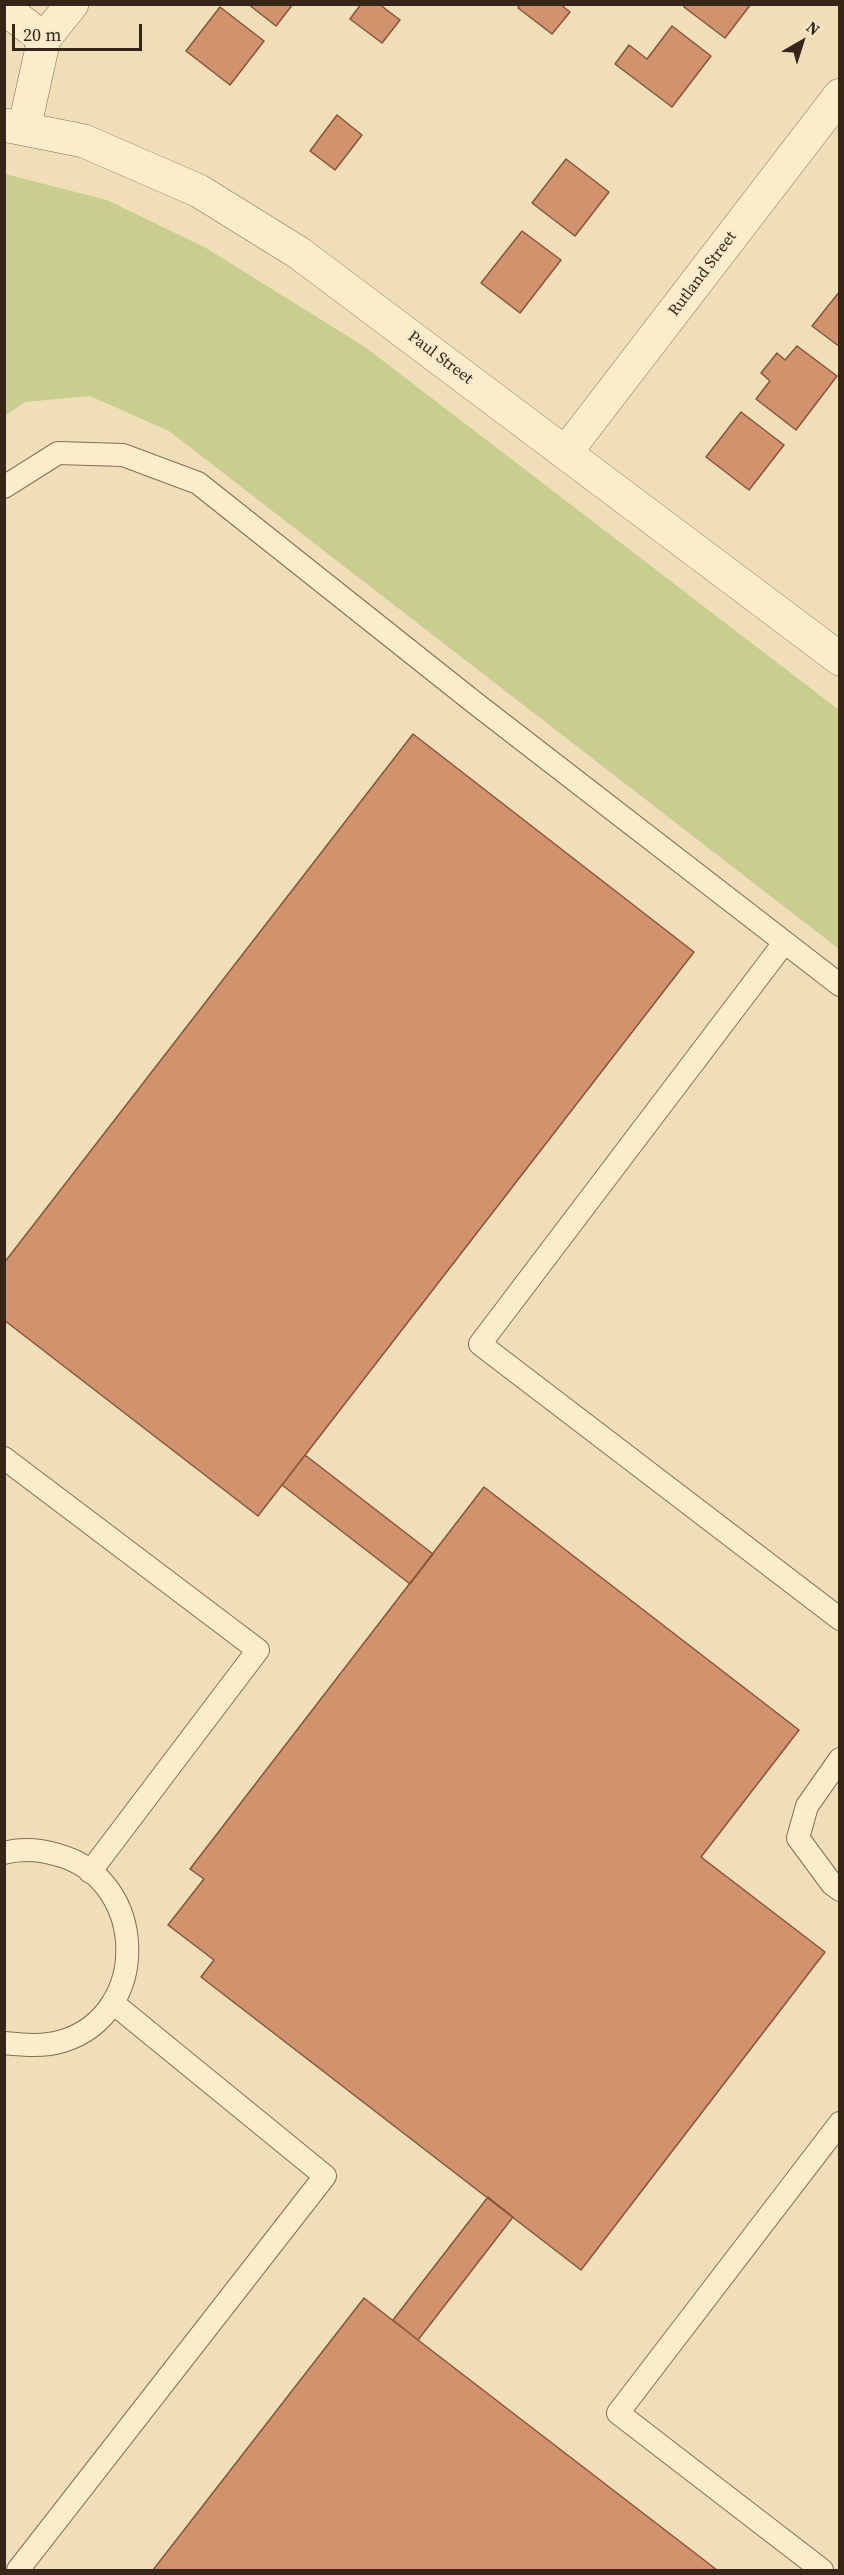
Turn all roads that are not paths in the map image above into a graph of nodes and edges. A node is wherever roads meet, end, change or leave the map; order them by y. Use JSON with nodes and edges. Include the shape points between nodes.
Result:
{"nodes":[{"id":1,"x":72,"y":4,"type":"edge"},
{"id":2,"x":4,"y":8,"type":"edge"},
{"id":3,"x":44,"y":39,"type":"junction"},
{"id":4,"x":840,"y":95,"type":"edge"},
{"id":5,"x":14,"y":127,"type":"edge"},
{"id":6,"x":566,"y":452,"type":"junction"},
{"id":7,"x":4,"y":487,"type":"edge"},
{"id":8,"x":840,"y":659,"type":"edge"},
{"id":9,"x":784,"y":943,"type":"junction"},
{"id":10,"x":840,"y":985,"type":"edge"},
{"id":11,"x":4,"y":1458,"type":"edge"},
{"id":12,"x":840,"y":1619,"type":"edge"},
{"id":13,"x":840,"y":1759,"type":"edge"},
{"id":14,"x":4,"y":1853,"type":"edge"},
{"id":15,"x":90,"y":1872,"type":"junction"},
{"id":16,"x":840,"y":1890,"type":"edge"},
{"id":17,"x":112,"y":2003,"type":"junction"},
{"id":18,"x":4,"y":2043,"type":"edge"},
{"id":19,"x":840,"y":2123,"type":"edge"},
{"id":20,"x":18,"y":2571,"type":"edge"},
{"id":21,"x":822,"y":2571,"type":"edge"}],
"edges":[{"from":1,"to":3,"type":"street"},
{"from":2,"to":3,"type":"street"},
{"from":3,"to":5,"type":"street"},
{"from":4,"to":6,"type":"street","name":"Rutland Street"},
{"from":5,"to":6,"type":"street","name":"Paul Street","via":[[84,141],[199,191],[299,253]]},
{"from":6,"to":8,"type":"street","name":"Paul Street"},
{"from":7,"to":9,"type":"lane","via":[[58,453],[123,455],[198,483]]},
{"from":9,"to":10,"type":"lane"},
{"from":9,"to":12,"type":"lane","via":[[480,1344]]},
{"from":11,"to":15,"type":"lane","via":[[258,1650]]},
{"from":13,"to":16,"type":"lane","via":[[807,1806],[798,1838]]},
{"from":14,"to":15,"type":"lane","via":[[40,1850],[73,1859]]},
{"from":15,"to":17,"type":"lane","via":[[100,1879],[120,1907],[129,1939],[126,1972]]},
{"from":17,"to":18,"type":"lane","via":[[91,2026],[64,2041],[34,2046]]},
{"from":17,"to":20,"type":"lane","via":[[325,2176]]},
{"from":19,"to":21,"type":"lane","via":[[618,2413]]}]}
